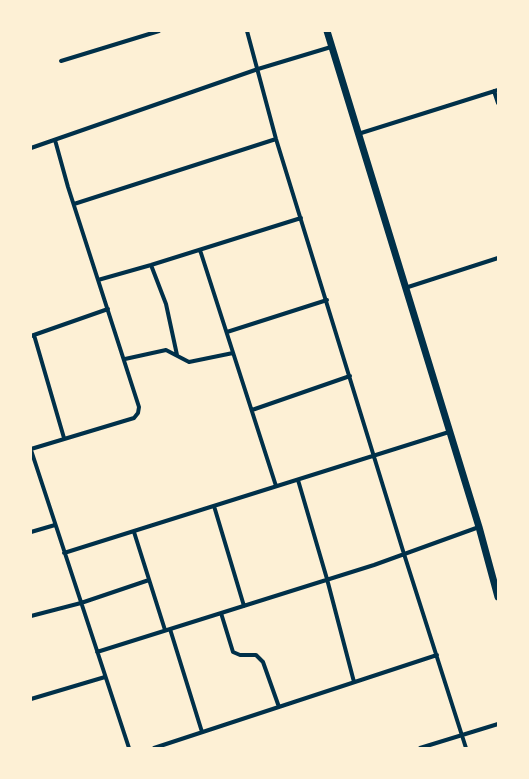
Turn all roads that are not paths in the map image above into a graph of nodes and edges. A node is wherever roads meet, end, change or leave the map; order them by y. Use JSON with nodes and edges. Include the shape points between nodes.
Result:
{"nodes":[{"id":1,"x":159,"y":31,"type":"edge"},
{"id":2,"x":247,"y":31,"type":"edge"},
{"id":3,"x":327,"y":31,"type":"edge"},
{"id":4,"x":331,"y":47,"type":"junction"},
{"id":5,"x":61,"y":61,"type":"dead end"},
{"id":6,"x":258,"y":69,"type":"junction"},
{"id":7,"x":496,"y":91,"type":"edge"},
{"id":8,"x":498,"y":103,"type":"edge"},
{"id":9,"x":358,"y":134,"type":"junction"},
{"id":10,"x":276,"y":139,"type":"junction"},
{"id":11,"x":55,"y":140,"type":"junction"},
{"id":12,"x":31,"y":148,"type":"edge"},
{"id":13,"x":74,"y":204,"type":"junction"},
{"id":14,"x":301,"y":218,"type":"junction"},
{"id":15,"x":200,"y":250,"type":"junction"},
{"id":16,"x":498,"y":258,"type":"edge"},
{"id":17,"x":151,"y":265,"type":"junction"},
{"id":18,"x":98,"y":280,"type":"junction"},
{"id":19,"x":405,"y":288,"type":"junction"},
{"id":20,"x":326,"y":300,"type":"junction"},
{"id":21,"x":108,"y":309,"type":"junction"},
{"id":22,"x":226,"y":332,"type":"junction"},
{"id":23,"x":33,"y":335,"type":"edge"},
{"id":24,"x":233,"y":353,"type":"junction"},
{"id":25,"x":177,"y":356,"type":"junction"},
{"id":26,"x":125,"y":359,"type":"junction"},
{"id":27,"x":350,"y":376,"type":"junction"},
{"id":28,"x":252,"y":410,"type":"junction"},
{"id":29,"x":449,"y":432,"type":"junction"},
{"id":30,"x":64,"y":438,"type":"junction"},
{"id":31,"x":31,"y":449,"type":"edge"},
{"id":32,"x":374,"y":456,"type":"junction"},
{"id":33,"x":298,"y":480,"type":"junction"},
{"id":34,"x":276,"y":486,"type":"junction"},
{"id":35,"x":214,"y":506,"type":"junction"},
{"id":36,"x":55,"y":525,"type":"junction"},
{"id":37,"x":479,"y":527,"type":"junction"},
{"id":38,"x":31,"y":532,"type":"edge"},
{"id":39,"x":134,"y":532,"type":"junction"},
{"id":40,"x":64,"y":553,"type":"junction"},
{"id":41,"x":404,"y":554,"type":"junction"},
{"id":42,"x":327,"y":579,"type":"junction"},
{"id":43,"x":149,"y":580,"type":"junction"},
{"id":44,"x":498,"y":597,"type":"edge"},
{"id":45,"x":81,"y":603,"type":"junction"},
{"id":46,"x":244,"y":606,"type":"junction"},
{"id":47,"x":221,"y":613,"type":"junction"},
{"id":48,"x":31,"y":616,"type":"edge"},
{"id":49,"x":168,"y":630,"type":"junction"},
{"id":50,"x":97,"y":652,"type":"junction"},
{"id":51,"x":437,"y":655,"type":"junction"},
{"id":52,"x":105,"y":677,"type":"junction"},
{"id":53,"x":354,"y":682,"type":"junction"},
{"id":54,"x":31,"y":699,"type":"edge"},
{"id":55,"x":279,"y":707,"type":"junction"},
{"id":56,"x":498,"y":724,"type":"edge"},
{"id":57,"x":202,"y":732,"type":"junction"},
{"id":58,"x":463,"y":735,"type":"junction"},
{"id":59,"x":129,"y":748,"type":"edge"},
{"id":60,"x":154,"y":748,"type":"edge"},
{"id":61,"x":420,"y":748,"type":"edge"},
{"id":62,"x":466,"y":748,"type":"edge"}],
"edges":[{"from":1,"to":5,"type":"street"},
{"from":2,"to":6,"type":"street"},
{"from":3,"to":4,"type":"street"},
{"from":4,"to":6,"type":"street"},
{"from":4,"to":9,"type":"street"},
{"from":6,"to":10,"type":"street"},
{"from":6,"to":11,"type":"street"},
{"from":7,"to":8,"type":"street"},
{"from":7,"to":9,"type":"street"},
{"from":9,"to":19,"type":"street"},
{"from":10,"to":13,"type":"street"},
{"from":10,"to":14,"type":"street"},
{"from":11,"to":12,"type":"street"},
{"from":11,"to":13,"type":"street"},
{"from":13,"to":18,"type":"street"},
{"from":14,"to":15,"type":"street"},
{"from":14,"to":20,"type":"street"},
{"from":15,"to":17,"type":"street"},
{"from":15,"to":22,"type":"street"},
{"from":16,"to":19,"type":"street"},
{"from":17,"to":18,"type":"street"},
{"from":17,"to":25,"type":"street","via":[[166,304]]},
{"from":18,"to":21,"type":"street"},
{"from":19,"to":29,"type":"street"},
{"from":20,"to":22,"type":"street"},
{"from":20,"to":27,"type":"street"},
{"from":21,"to":23,"type":"street"},
{"from":21,"to":26,"type":"street"},
{"from":22,"to":24,"type":"street"},
{"from":23,"to":30,"type":"street"},
{"from":24,"to":25,"type":"street","via":[[189,362]]},
{"from":24,"to":28,"type":"street"},
{"from":25,"to":26,"type":"street","via":[[166,350]]},
{"from":26,"to":30,"type":"street","via":[[139,407],[138,413],[134,418]]},
{"from":27,"to":28,"type":"street"},
{"from":27,"to":32,"type":"street"},
{"from":28,"to":34,"type":"street"},
{"from":29,"to":32,"type":"street"},
{"from":29,"to":37,"type":"street"},
{"from":30,"to":31,"type":"street"},
{"from":31,"to":36,"type":"street"},
{"from":32,"to":33,"type":"street"},
{"from":32,"to":41,"type":"street"},
{"from":33,"to":34,"type":"street"},
{"from":33,"to":42,"type":"street"},
{"from":34,"to":35,"type":"street"},
{"from":35,"to":39,"type":"street"},
{"from":35,"to":46,"type":"street"},
{"from":36,"to":38,"type":"street"},
{"from":36,"to":40,"type":"street"},
{"from":37,"to":41,"type":"street"},
{"from":37,"to":44,"type":"street"},
{"from":39,"to":40,"type":"street"},
{"from":39,"to":43,"type":"street"},
{"from":40,"to":45,"type":"street"},
{"from":41,"to":42,"type":"street"},
{"from":41,"to":51,"type":"street"},
{"from":42,"to":46,"type":"street"},
{"from":42,"to":53,"type":"street"},
{"from":43,"to":45,"type":"street"},
{"from":43,"to":49,"type":"street"},
{"from":45,"to":48,"type":"street"},
{"from":45,"to":50,"type":"street"},
{"from":46,"to":47,"type":"street"},
{"from":47,"to":49,"type":"street"},
{"from":47,"to":55,"type":"street","via":[[234,652],[240,655],[256,655],[263,662]]},
{"from":49,"to":50,"type":"street"},
{"from":49,"to":57,"type":"street"},
{"from":50,"to":52,"type":"street"},
{"from":51,"to":53,"type":"street"},
{"from":51,"to":58,"type":"street"},
{"from":52,"to":54,"type":"street"},
{"from":52,"to":59,"type":"street"},
{"from":53,"to":55,"type":"street"},
{"from":55,"to":57,"type":"street"},
{"from":56,"to":58,"type":"street"},
{"from":57,"to":60,"type":"street"},
{"from":58,"to":61,"type":"street"},
{"from":58,"to":62,"type":"street"}]}
